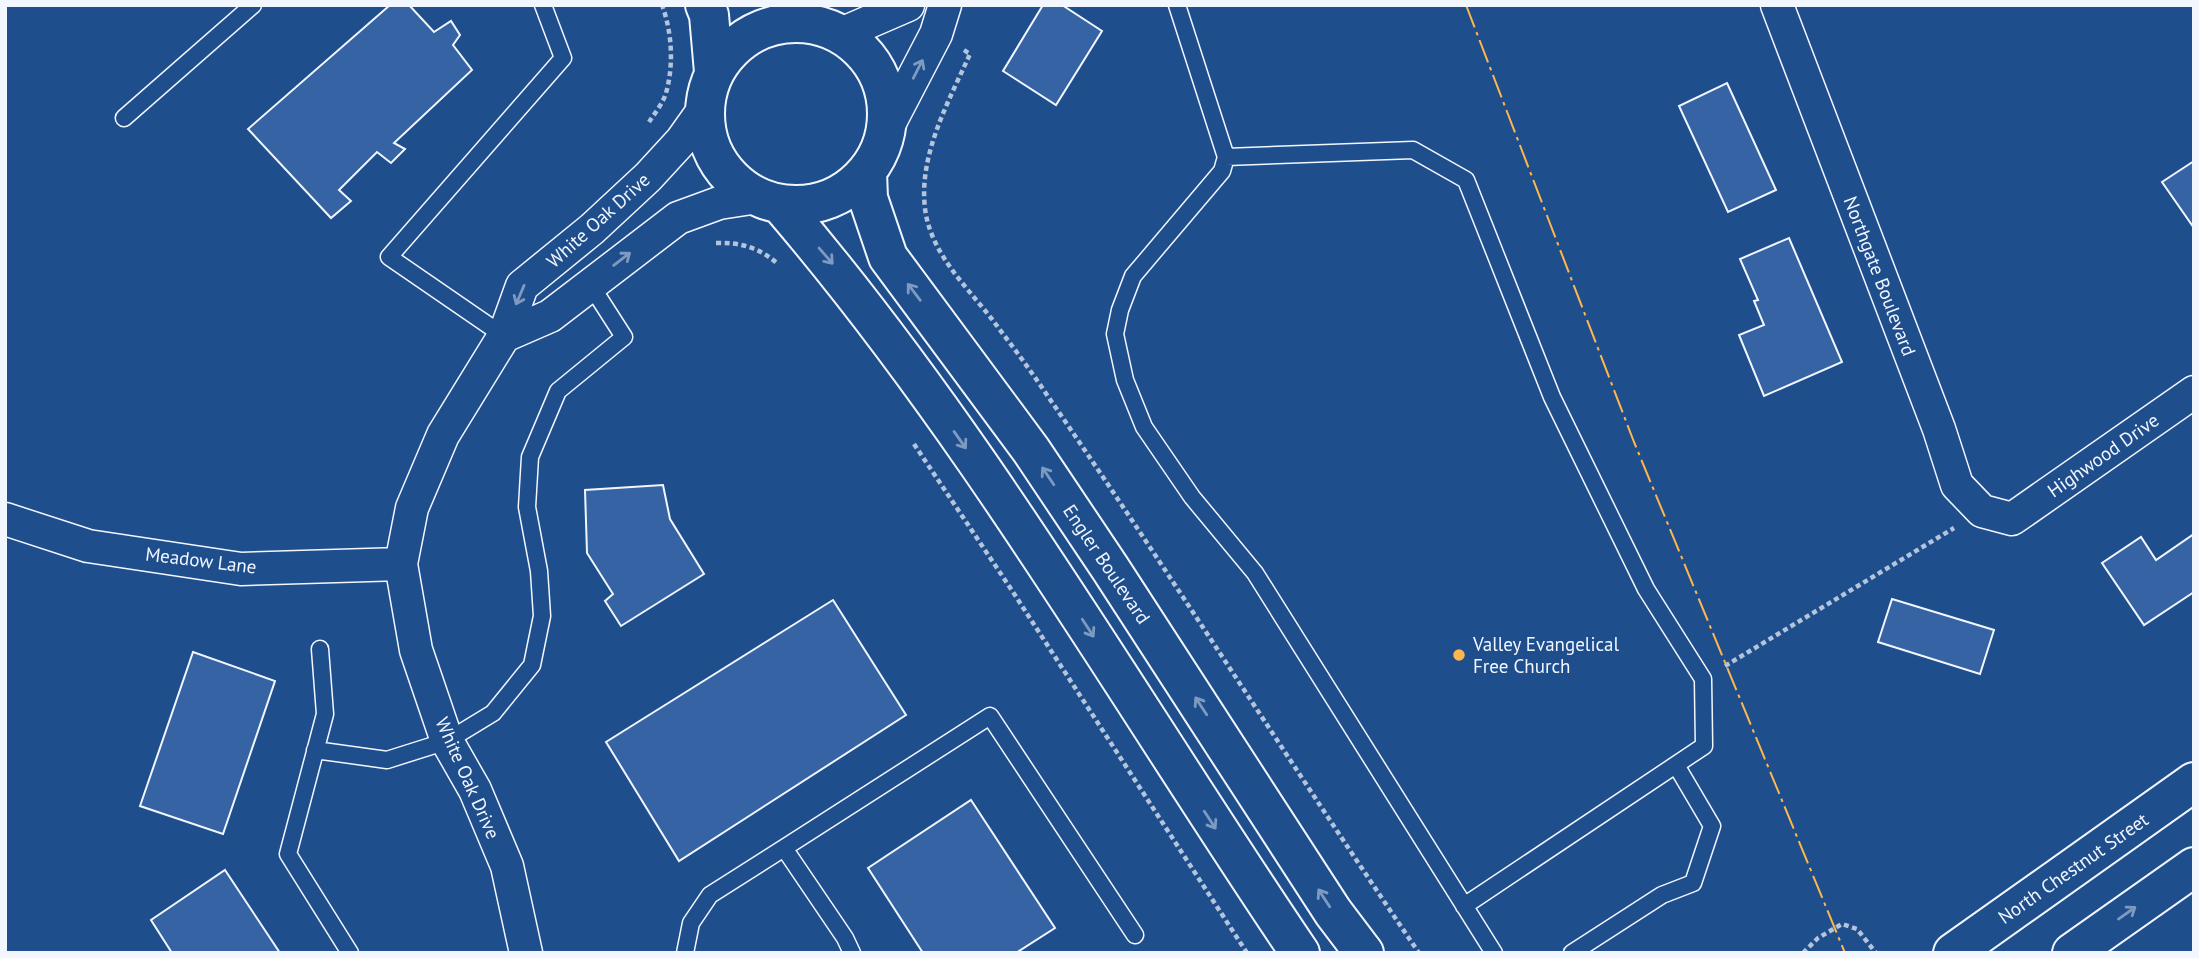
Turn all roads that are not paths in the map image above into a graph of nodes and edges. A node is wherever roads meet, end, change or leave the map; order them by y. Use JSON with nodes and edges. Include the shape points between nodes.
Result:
{"nodes":[{"id":1,"x":253,"y":5,"type":"edge"},
{"id":2,"x":543,"y":5,"type":"edge"},
{"id":3,"x":705,"y":5,"type":"edge"},
{"id":4,"x":908,"y":5,"type":"edge"},
{"id":5,"x":1177,"y":5,"type":"edge"},
{"id":6,"x":1777,"y":5,"type":"edge"},
{"id":7,"x":940,"y":20,"type":"edge"},
{"id":8,"x":822,"y":22,"type":"edge"},
{"id":9,"x":714,"y":72,"type":"junction"},
{"id":10,"x":705,"y":109,"type":"junction"},
{"id":11,"x":124,"y":118,"type":"dead end"},
{"id":12,"x":886,"y":130,"type":"junction"},
{"id":13,"x":1226,"y":157,"type":"junction"},
{"id":14,"x":867,"y":172,"type":"junction"},
{"id":15,"x":770,"y":201,"type":"junction"},
{"id":16,"x":590,"y":284,"type":"junction"},
{"id":17,"x":504,"y":336,"type":"junction"},
{"id":18,"x":2194,"y":391,"type":"edge"},
{"id":19,"x":1997,"y":515,"type":"joint"},
{"id":20,"x":5,"y":519,"type":"edge"},
{"id":21,"x":401,"y":564,"type":"junction"},
{"id":22,"x":320,"y":649,"type":"dead end"},
{"id":23,"x":447,"y":741,"type":"junction"},
{"id":24,"x":315,"y":750,"type":"junction"},
{"id":25,"x":1676,"y":765,"type":"junction"},
{"id":26,"x":2194,"y":782,"type":"edge"},
{"id":27,"x":784,"y":848,"type":"junction"},
{"id":28,"x":2194,"y":867,"type":"edge"},
{"id":29,"x":1464,"y":905,"type":"junction"},
{"id":30,"x":1135,"y":934,"type":"dead end"},
{"id":31,"x":350,"y":953,"type":"edge"},
{"id":32,"x":526,"y":953,"type":"edge"},
{"id":33,"x":685,"y":953,"type":"edge"},
{"id":34,"x":852,"y":953,"type":"edge"},
{"id":35,"x":1300,"y":953,"type":"edge"},
{"id":36,"x":1364,"y":953,"type":"edge"},
{"id":37,"x":1494,"y":953,"type":"edge"},
{"id":38,"x":1572,"y":953,"type":"edge"},
{"id":39,"x":1953,"y":953,"type":"edge"},
{"id":40,"x":2072,"y":953,"type":"edge"}],
"edges":[{"from":1,"to":11,"type":"lane"},
{"from":2,"to":17,"type":"lane","via":[[563,58],[389,257]]},
{"from":3,"to":9,"type":"main road"},
{"from":4,"to":8,"type":"street"},
{"from":5,"to":13,"type":"lane"},
{"from":6,"to":19,"type":"street","name":"Northgate Boulevard","via":[[1957,485]]},
{"from":12,"to":7,"type":"street","one_way":true},
{"from":8,"to":9,"type":"main road","via":[[779,23],[758,30],[724,55]]},
{"from":8,"to":12,"type":"main road","via":[[872,63],[887,106]]},
{"from":9,"to":10,"type":"main road"},
{"from":10,"to":15,"type":"main road","via":[[710,147],[722,168],[738,185]]},
{"from":10,"to":17,"type":"street","name":"White Oak Drive","one_way":true,"via":[[648,177],[522,286]]},
{"from":12,"to":14,"type":"main road"},
{"from":13,"to":25,"type":"lane","via":[[1413,150],[1466,180],[1552,397],[1646,589],[1703,679],[1704,746]]},
{"from":13,"to":29,"type":"lane","via":[[1222,171],[1133,276],[1115,334],[1125,380],[1144,427],[1192,497],[1255,573]]},
{"from":14,"to":15,"type":"main road","via":[[828,200],[805,205]]},
{"from":36,"to":14,"type":"main road","name":"Engler Boulevard","one_way":true,"via":[[1031,450],[888,257],[868,198]]},
{"from":16,"to":15,"type":"street","one_way":true,"via":[[677,218],[719,203]]},
{"from":15,"to":35,"type":"main road","one_way":true,"via":[[847,282],[915,374],[1046,563]]},
{"from":16,"to":17,"type":"street","via":[[550,316]]},
{"from":16,"to":23,"type":"lane","via":[[624,337],[558,391],[530,457],[527,507],[542,617],[532,665],[493,713]]},
{"from":17,"to":21,"type":"street","name":"White Oak Drive","via":[[443,435],[412,508]]},
{"from":18,"to":19,"type":"street","name":"Highwood Drive"},
{"from":20,"to":21,"type":"street","name":"Meadow Lane","via":[[88,545],[241,569]]},
{"from":21,"to":23,"type":"street","name":"White Oak Drive","via":[[416,650]]},
{"from":22,"to":24,"type":"lane","via":[[325,714]]},
{"from":23,"to":24,"type":"lane","via":[[387,760]]},
{"from":23,"to":32,"type":"street","name":"White Oak Drive","via":[[475,790],[507,866]]},
{"from":24,"to":31,"type":"lane","via":[[288,854]]},
{"from":25,"to":29,"type":"lane"},
{"from":25,"to":38,"type":"lane","via":[[1712,826],[1693,883],[1662,895]]},
{"from":26,"to":39,"type":"main road","name":"North Chestnut Street"},
{"from":27,"to":30,"type":"lane","via":[[990,716]]},
{"from":27,"to":33,"type":"lane","via":[[710,895],[691,923]]},
{"from":27,"to":34,"type":"lane"},
{"from":40,"to":28,"type":"main road","one_way":true},
{"from":29,"to":37,"type":"lane"}]}
